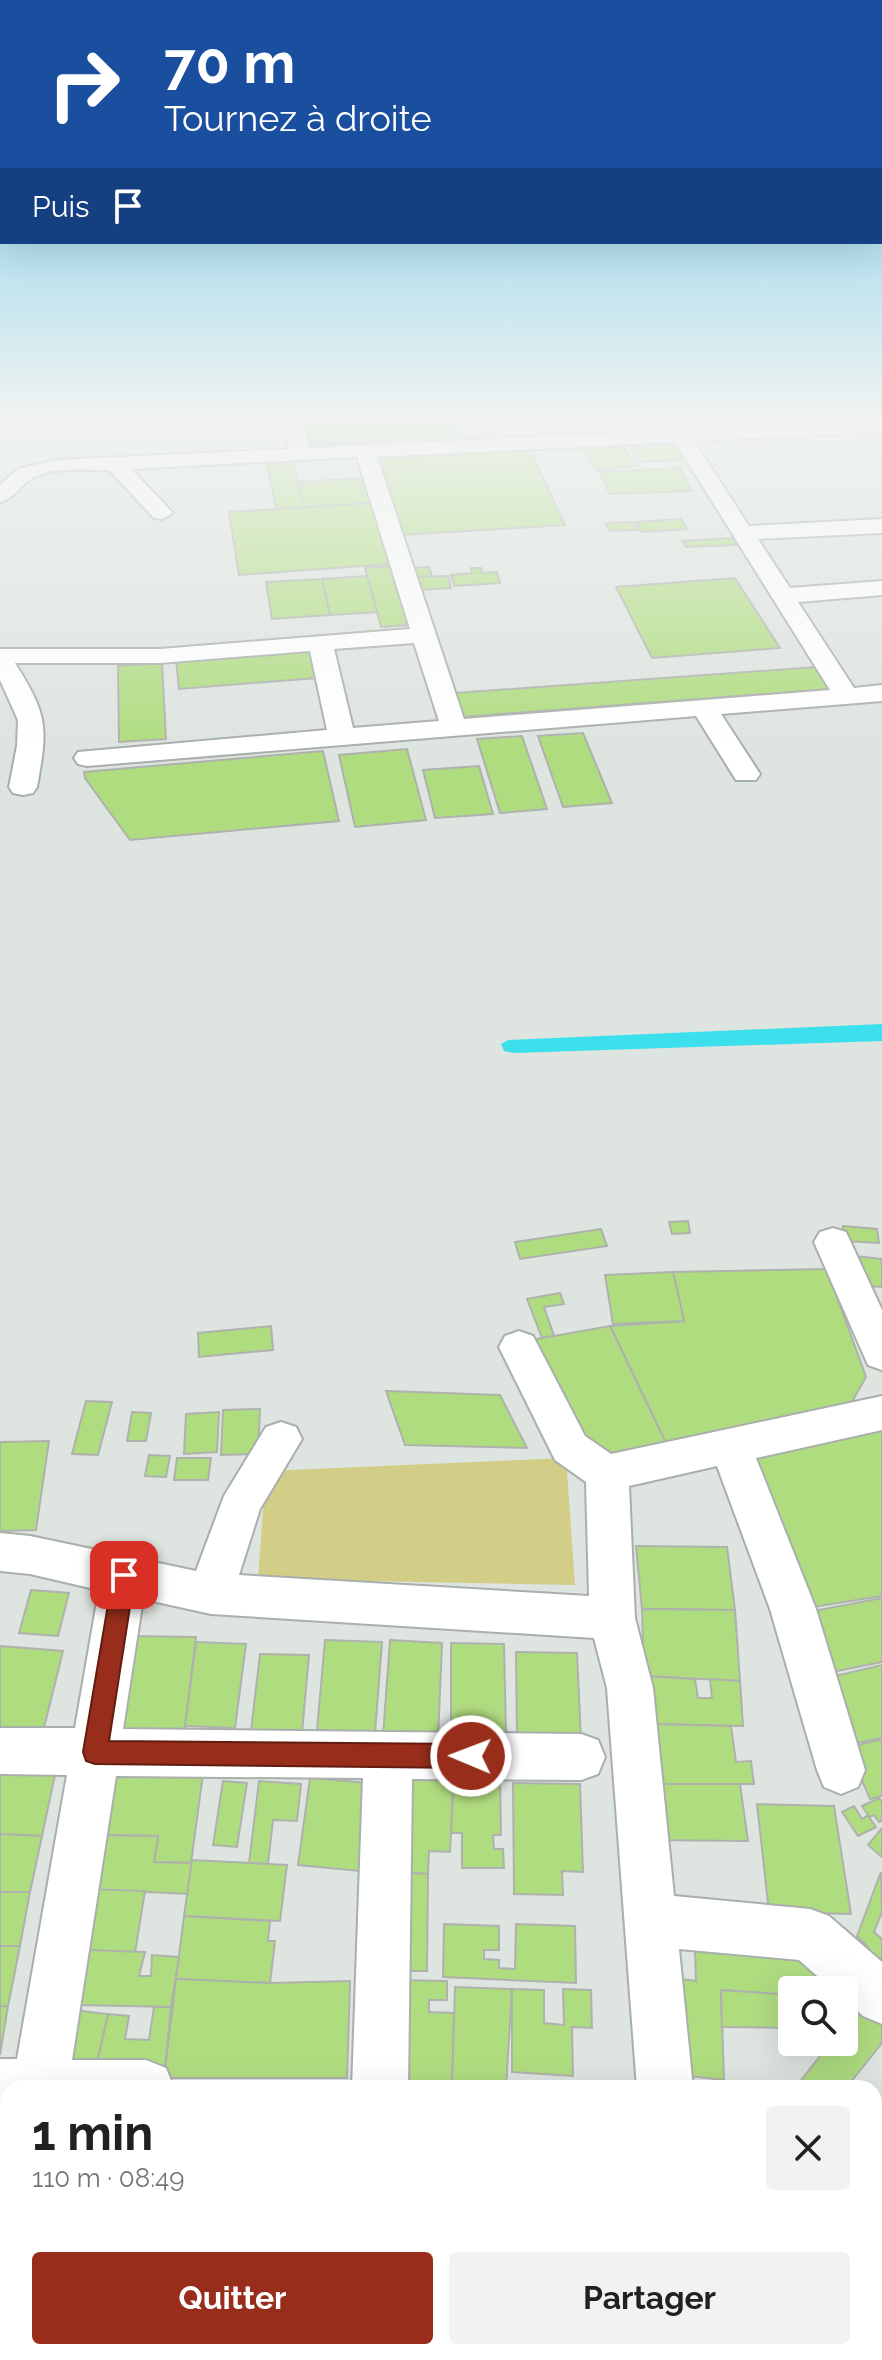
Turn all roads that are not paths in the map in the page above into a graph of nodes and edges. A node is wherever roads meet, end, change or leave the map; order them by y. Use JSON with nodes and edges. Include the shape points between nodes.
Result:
{"nodes":[{"id":1,"x":388,"y":525,"type":"edge"},
{"id":2,"x":738,"y":525,"type":"edge"},
{"id":3,"x":882,"y":526,"type":"edge"},
{"id":4,"x":743,"y":533,"type":"junction"},
{"id":5,"x":882,"y":588,"type":"edge"},
{"id":6,"x":783,"y":596,"type":"junction"},
{"id":7,"x":422,"y":635,"type":"junction"},
{"id":8,"x":320,"y":643,"type":"junction"},
{"id":9,"x":0,"y":658,"type":"edge"},
{"id":10,"x":10,"y":691,"type":"edge"},
{"id":11,"x":882,"y":693,"type":"edge"},
{"id":12,"x":846,"y":695,"type":"junction"},
{"id":13,"x":705,"y":709,"type":"junction"},
{"id":14,"x":454,"y":729,"type":"junction"},
{"id":15,"x":342,"y":737,"type":"junction"},
{"id":16,"x":87,"y":758,"type":"dead end"},
{"id":17,"x":746,"y":774,"type":"dead end"},
{"id":18,"x":23,"y":787,"type":"dead end"},
{"id":19,"x":833,"y":1242,"type":"dead end"},
{"id":20,"x":519,"y":1347,"type":"dead end"},
{"id":21,"x":882,"y":1354,"type":"edge"},
{"id":22,"x":882,"y":1413,"type":"edge"},
{"id":23,"x":281,"y":1439,"type":"dead end"},
{"id":24,"x":730,"y":1444,"type":"junction"},
{"id":25,"x":607,"y":1473,"type":"junction"},
{"id":26,"x":0,"y":1552,"type":"edge"},
{"id":27,"x":124,"y":1575,"type":"junction"},
{"id":28,"x":211,"y":1594,"type":"junction"},
{"id":29,"x":612,"y":1618,"type":"junction"},
{"id":30,"x":0,"y":1751,"type":"edge"},
{"id":31,"x":95,"y":1752,"type":"junction"},
{"id":32,"x":388,"y":1755,"type":"junction"},
{"id":33,"x":581,"y":1757,"type":"dead end"},
{"id":34,"x":841,"y":1770,"type":"dead end"},
{"id":35,"x":650,"y":1920,"type":"junction"},
{"id":36,"x":882,"y":1997,"type":"edge"},
{"id":37,"x":41,"y":2080,"type":"edge"},
{"id":38,"x":380,"y":2080,"type":"edge"},
{"id":39,"x":664,"y":2080,"type":"edge"}],
"edges":[{"from":1,"to":7,"type":"street"},
{"from":2,"to":4,"type":"street"},
{"from":3,"to":4,"type":"street"},
{"from":4,"to":6,"type":"street"},
{"from":5,"to":6,"type":"street"},
{"from":6,"to":12,"type":"street"},
{"from":7,"to":8,"type":"street"},
{"from":7,"to":14,"type":"street"},
{"from":8,"to":9,"type":"street","via":[[160,656]]},
{"from":8,"to":15,"type":"street"},
{"from":9,"to":10,"type":"street"},
{"from":10,"to":18,"type":"street","via":[[32,712],[35,726]]},
{"from":11,"to":12,"type":"street"},
{"from":12,"to":13,"type":"street"},
{"from":13,"to":14,"type":"street"},
{"from":13,"to":17,"type":"street"},
{"from":14,"to":15,"type":"street"},
{"from":15,"to":16,"type":"street"},
{"from":19,"to":21,"type":"street"},
{"from":20,"to":25,"type":"street","via":[[570,1448]]},
{"from":22,"to":24,"type":"street"},
{"from":23,"to":28,"type":"street","via":[[239,1509]]},
{"from":24,"to":25,"type":"street"},
{"from":24,"to":34,"type":"street","via":[[793,1609]]},
{"from":25,"to":29,"type":"street"},
{"from":26,"to":27,"type":"street"},
{"from":27,"to":28,"type":"street"},
{"from":27,"to":31,"type":"street"},
{"from":28,"to":29,"type":"street"},
{"from":29,"to":35,"type":"street","via":[[630,1688]]},
{"from":30,"to":31,"type":"street"},
{"from":31,"to":32,"type":"street"},
{"from":31,"to":37,"type":"street"},
{"from":32,"to":33,"type":"street"},
{"from":32,"to":38,"type":"street"},
{"from":35,"to":36,"type":"street","via":[[810,1935]]},
{"from":35,"to":39,"type":"street"}]}
